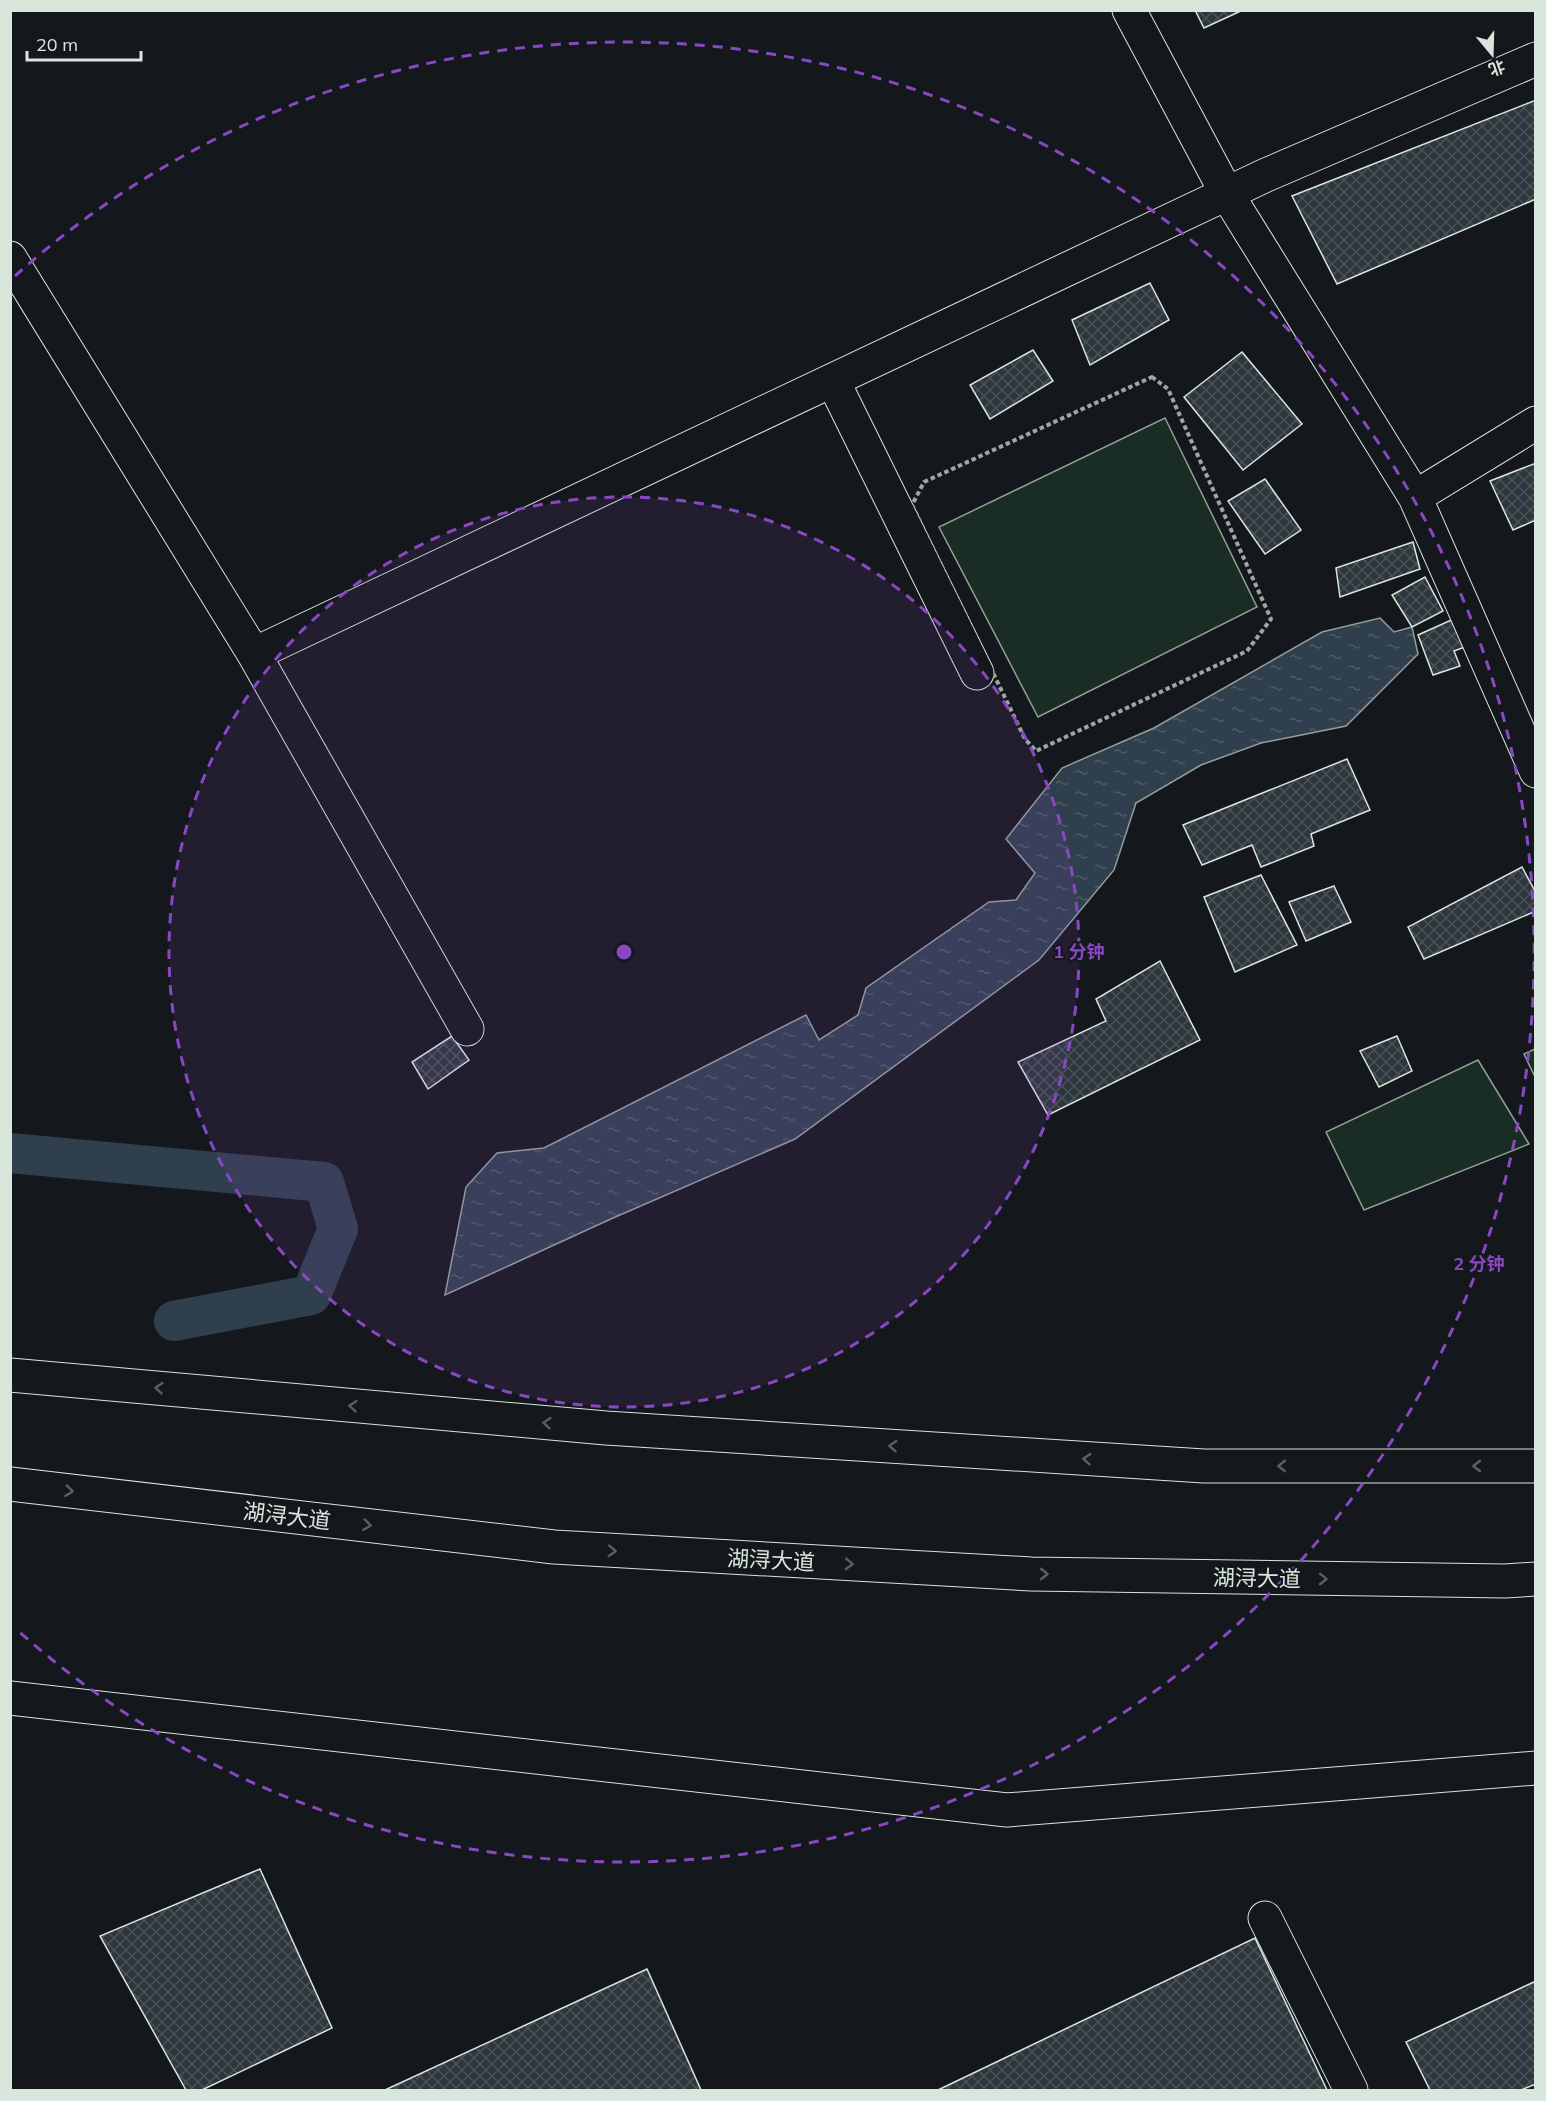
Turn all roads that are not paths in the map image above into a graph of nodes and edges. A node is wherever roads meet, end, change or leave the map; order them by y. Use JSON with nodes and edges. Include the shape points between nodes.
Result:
{"nodes":[{"id":1,"x":1129,"y":10,"type":"edge"},
{"id":2,"x":1536,"y":59,"type":"edge"},
{"id":3,"x":1227,"y":194,"type":"junction"},
{"id":4,"x":10,"y":258,"type":"edge"},
{"id":5,"x":833,"y":381,"type":"junction"},
{"id":6,"x":1536,"y":423,"type":"edge"},
{"id":7,"x":1414,"y":497,"type":"junction"},
{"id":8,"x":254,"y":654,"type":"junction"},
{"id":9,"x":977,"y":673,"type":"dead end"},
{"id":10,"x":1536,"y":771,"type":"edge"},
{"id":11,"x":467,"y":1029,"type":"dead end"},
{"id":12,"x":10,"y":1375,"type":"edge"},
{"id":13,"x":1536,"y":1466,"type":"edge"},
{"id":14,"x":10,"y":1484,"type":"edge"},
{"id":15,"x":1536,"y":1580,"type":"edge"},
{"id":16,"x":10,"y":1698,"type":"edge"},
{"id":17,"x":1536,"y":1768,"type":"edge"},
{"id":18,"x":1265,"y":1918,"type":"dead end"},
{"id":19,"x":1351,"y":2091,"type":"edge"}],
"edges":[{"from":1,"to":3,"type":"street"},
{"from":2,"to":3,"type":"street"},
{"from":3,"to":5,"type":"street"},
{"from":3,"to":7,"type":"street"},
{"from":4,"to":8,"type":"street"},
{"from":5,"to":8,"type":"street"},
{"from":5,"to":9,"type":"street"},
{"from":6,"to":7,"type":"street"},
{"from":7,"to":10,"type":"street"},
{"from":8,"to":11,"type":"street"},
{"from":13,"to":12,"type":"street","one_way":true,"via":[[1204,1466],[606,1428]]},
{"from":14,"to":15,"type":"street","name":"湖浔大道","one_way":true,"via":[[554,1547],[1031,1574]]},
{"from":16,"to":17,"type":"street","via":[[1007,1810]]},
{"from":18,"to":19,"type":"street"}]}
